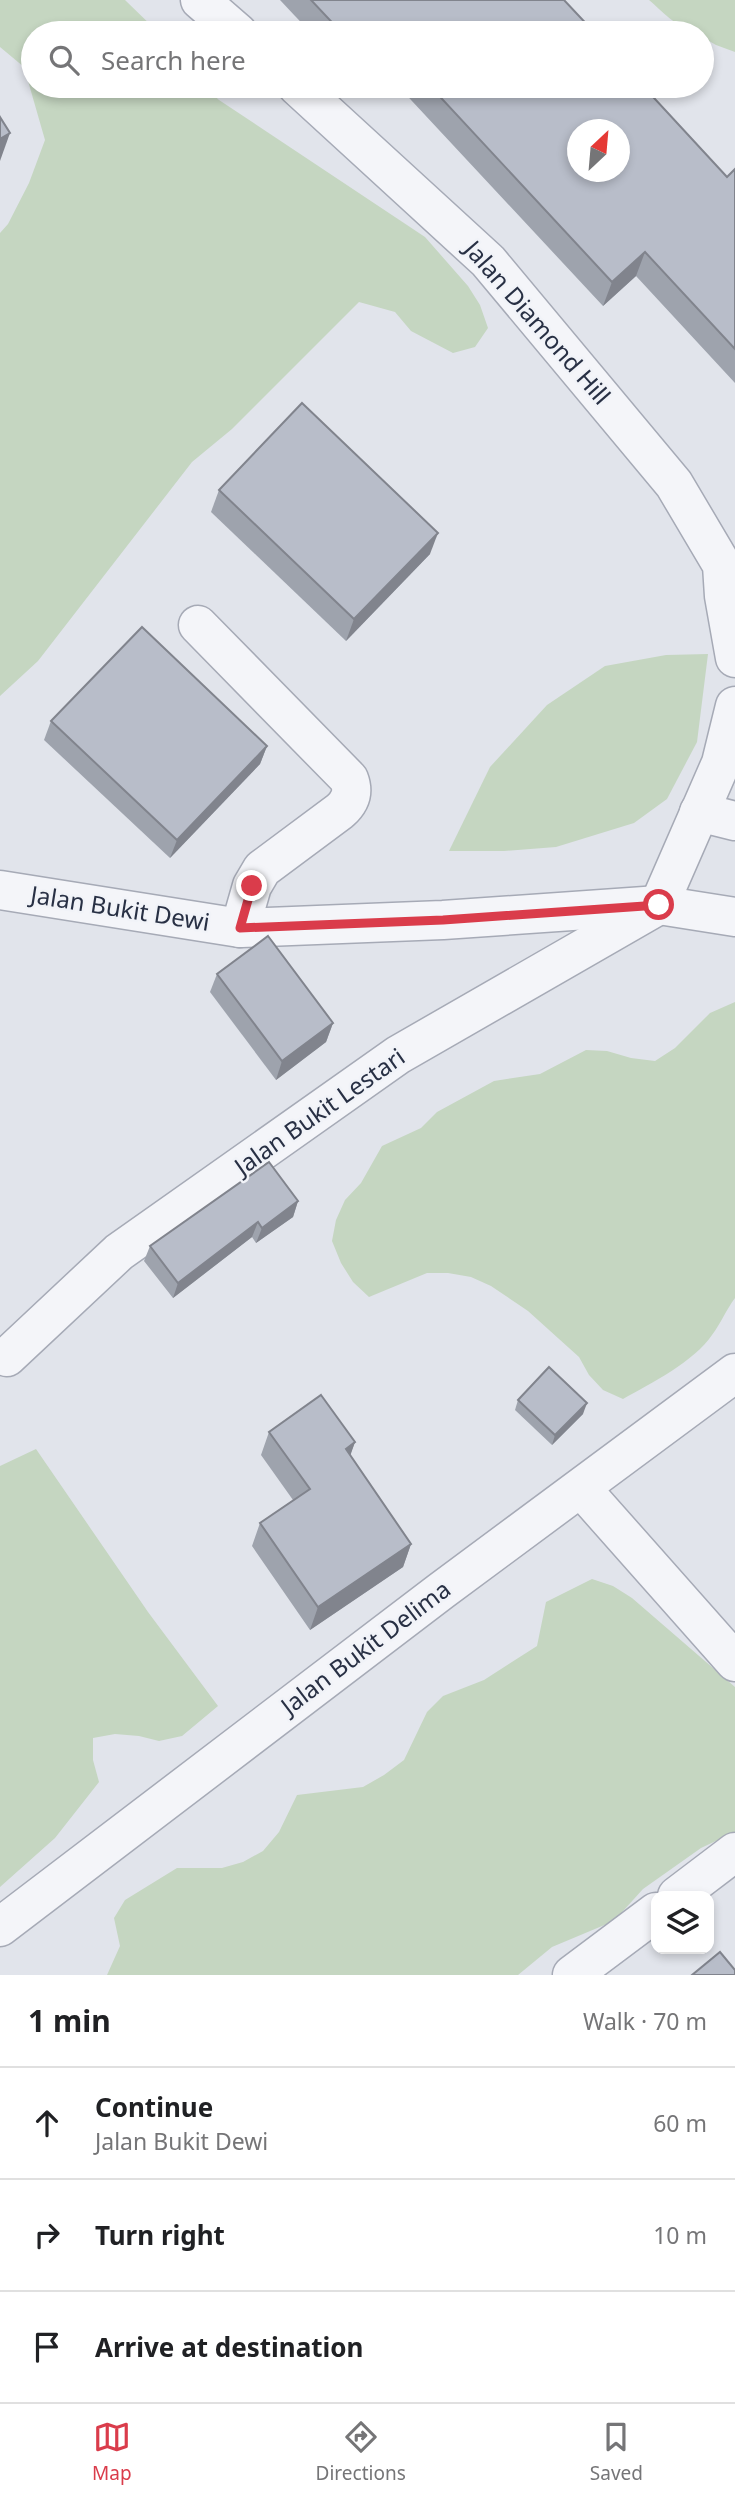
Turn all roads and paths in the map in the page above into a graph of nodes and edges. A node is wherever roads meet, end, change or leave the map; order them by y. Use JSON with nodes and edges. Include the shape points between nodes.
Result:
{"nodes":[{"id":1,"x":200,"y":0,"type":"edge"},
{"id":2,"x":224,"y":21,"type":"edge"},
{"id":3,"x":310,"y":98,"type":"edge"},
{"id":4,"x":198,"y":625,"type":"dead end"},
{"id":5,"x":735,"y":658,"type":"edge"},
{"id":6,"x":735,"y":706,"type":"edge"},
{"id":7,"x":717,"y":816,"type":"edge"},
{"id":8,"x":0,"y":890,"type":"edge"},
{"id":9,"x":659,"y":905,"type":"junction"},
{"id":10,"x":735,"y":917,"type":"edge"},
{"id":11,"x":240,"y":928,"type":"junction"},
{"id":12,"x":7,"y":1357,"type":"dead end"},
{"id":13,"x":735,"y":1373,"type":"edge"},
{"id":14,"x":581,"y":1488,"type":"junction"},
{"id":15,"x":735,"y":1662,"type":"edge"},
{"id":16,"x":735,"y":1852,"type":"edge"},
{"id":17,"x":684,"y":1891,"type":"edge"},
{"id":18,"x":651,"y":1916,"type":"edge"},
{"id":19,"x":0,"y":1927,"type":"edge"},
{"id":20,"x":572,"y":1975,"type":"edge"}],
"edges":[{"from":1,"to":2,"type":"street"},
{"from":3,"to":5,"type":"street","name":"Jalan Diamond Hill","via":[[488,261],[674,484],[722,565]]},
{"from":4,"to":11,"type":"street","via":[[352,786],[348,804],[262,869]]},
{"from":6,"to":7,"type":"street","via":[[721,763]]},
{"from":7,"to":9,"type":"street"},
{"from":8,"to":11,"type":"street","name":"Jalan Bukit Dewi"},
{"from":9,"to":10,"type":"street"},
{"from":9,"to":11,"type":"street","name":"Jalan Bukit Dewi"},
{"from":9,"to":12,"type":"street","name":"Jalan Bukit Lestari","via":[[398,1055],[119,1252]]},
{"from":13,"to":14,"type":"street","name":"Jalan Bukit Delima"},
{"from":14,"to":15,"type":"street"},
{"from":14,"to":19,"type":"street","name":"Jalan Bukit Delima"},
{"from":16,"to":17,"type":"street"},
{"from":18,"to":20,"type":"street"}]}
